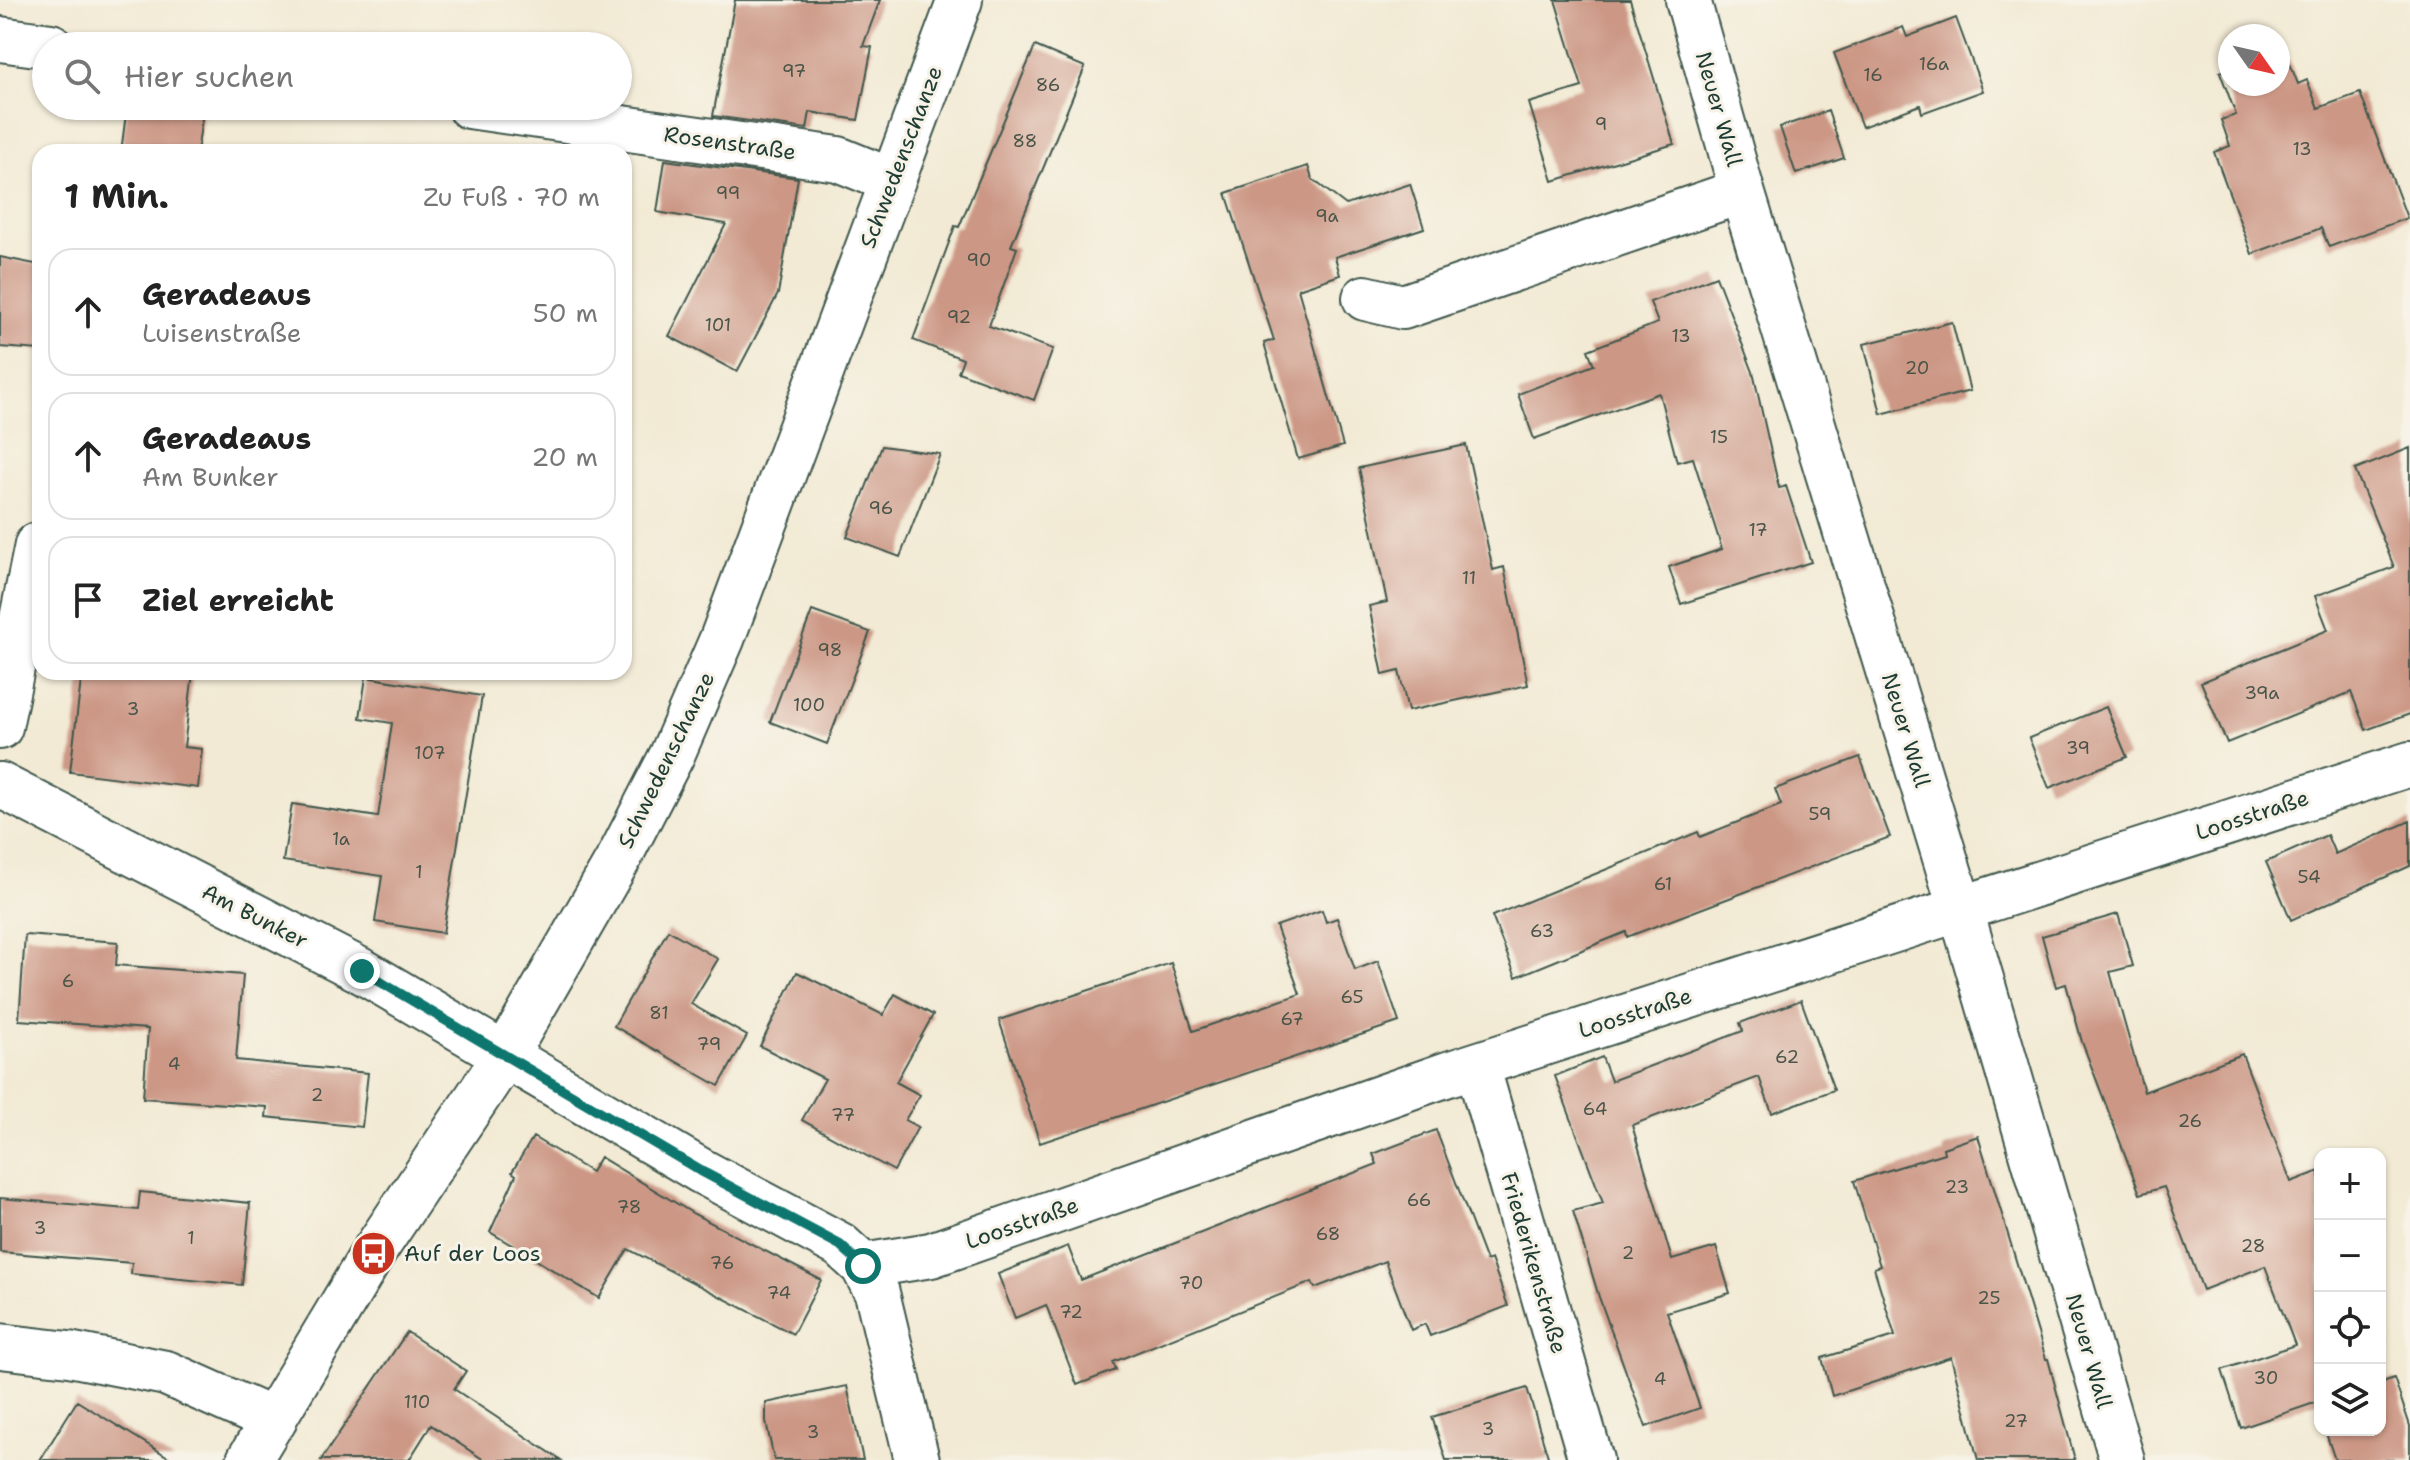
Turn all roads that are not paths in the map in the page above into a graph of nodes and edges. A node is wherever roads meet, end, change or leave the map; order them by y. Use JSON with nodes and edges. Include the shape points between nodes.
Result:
{"nodes":[{"id":1,"x":960,"y":0,"type":"edge"},
{"id":2,"x":1688,"y":0,"type":"edge"},
{"id":3,"x":0,"y":39,"type":"edge"},
{"id":4,"x":32,"y":43,"type":"edge"},
{"id":5,"x":566,"y":120,"type":"edge"},
{"id":6,"x":892,"y":181,"type":"junction"},
{"id":7,"x":1742,"y":191,"type":"junction"},
{"id":8,"x":1365,"y":298,"type":"dead end"},
{"id":9,"x":32,"y":570,"type":"edge"},
{"id":10,"x":0,"y":727,"type":"edge"},
{"id":11,"x":2410,"y":764,"type":"edge"},
{"id":12,"x":0,"y":785,"type":"edge"},
{"id":13,"x":1960,"y":907,"type":"junction"},
{"id":14,"x":505,"y":1056,"type":"junction"},
{"id":15,"x":1477,"y":1065,"type":"junction"},
{"id":16,"x":863,"y":1266,"type":"junction"},
{"id":17,"x":0,"y":1346,"type":"edge"},
{"id":18,"x":274,"y":1421,"type":"junction"},
{"id":19,"x":249,"y":1460,"type":"edge"},
{"id":20,"x":917,"y":1460,"type":"edge"},
{"id":21,"x":1591,"y":1460,"type":"edge"},
{"id":22,"x":2122,"y":1460,"type":"edge"}],
"edges":[{"from":1,"to":6,"type":"street","name":"Schwedenschanze"},
{"from":2,"to":7,"type":"street","name":"Neuer Wall"},
{"from":3,"to":4,"type":"street"},
{"from":5,"to":6,"type":"street","name":"Rosenstraße","via":[[838,159]]},
{"from":6,"to":14,"type":"street","name":"Schwedenschanze","via":[[722,639],[678,741],[619,858]]},
{"from":7,"to":8,"type":"street","via":[[1403,307]]},
{"from":7,"to":13,"type":"street","name":"Neuer Wall"},
{"from":9,"to":10,"type":"street"},
{"from":11,"to":13,"type":"street","name":"Loosstraße"},
{"from":12,"to":14,"type":"street","name":"Am Bunker","via":[[362,971]]},
{"from":13,"to":15,"type":"street","name":"Loosstraße"},
{"from":13,"to":22,"type":"street","name":"Neuer Wall"},
{"from":14,"to":16,"type":"street","name":"Am Bunker","via":[[840,1245]]},
{"from":14,"to":18,"type":"street","name":"Schwedenschanze","via":[[373,1253]]},
{"from":15,"to":16,"type":"street","name":"Loosstraße","via":[[931,1255]]},
{"from":15,"to":21,"type":"street","name":"Friederikenstraße"},
{"from":16,"to":20,"type":"street","via":[[877,1293]]},
{"from":17,"to":18,"type":"street","via":[[166,1373]]},
{"from":18,"to":19,"type":"street","name":"Schwedenschanze"}]}
